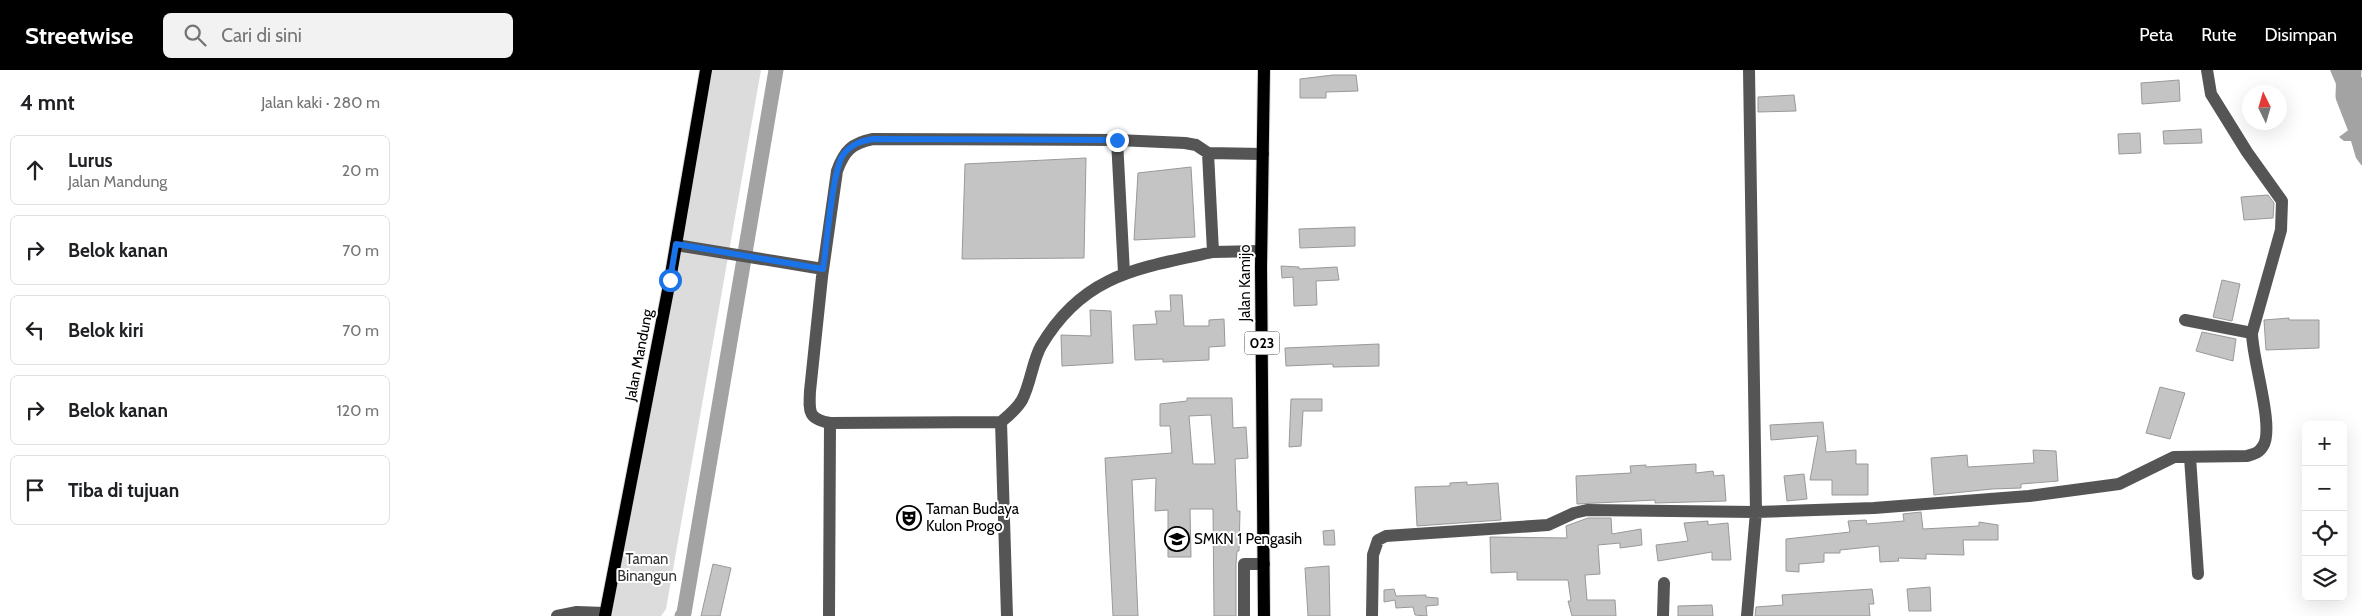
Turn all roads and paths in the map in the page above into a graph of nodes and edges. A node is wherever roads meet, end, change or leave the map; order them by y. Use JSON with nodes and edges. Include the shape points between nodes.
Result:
{"nodes":[{"id":1,"x":706,"y":70,"type":"edge"},
{"id":2,"x":1264,"y":70,"type":"edge"},
{"id":3,"x":1749,"y":70,"type":"edge"},
{"id":4,"x":2207,"y":70,"type":"edge"},
{"id":5,"x":1117,"y":140,"type":"junction"},
{"id":6,"x":1208,"y":154,"type":"junction"},
{"id":7,"x":1263,"y":154,"type":"junction"},
{"id":8,"x":676,"y":244,"type":"junction"},
{"id":9,"x":1213,"y":252,"type":"junction"},
{"id":10,"x":1261,"y":252,"type":"junction"},
{"id":11,"x":823,"y":269,"type":"junction"},
{"id":12,"x":1124,"y":272,"type":"junction"},
{"id":13,"x":2185,"y":320,"type":"dead end"},
{"id":14,"x":2252,"y":332,"type":"junction"},
{"id":15,"x":1001,"y":422,"type":"junction"},
{"id":16,"x":830,"y":423,"type":"junction"},
{"id":17,"x":2190,"y":457,"type":"junction"},
{"id":18,"x":1756,"y":512,"type":"junction"},
{"id":19,"x":1264,"y":564,"type":"junction"},
{"id":20,"x":2198,"y":574,"type":"dead end"},
{"id":21,"x":1664,"y":583,"type":"dead end"},
{"id":22,"x":605,"y":615,"type":"edge"},
{"id":23,"x":557,"y":616,"type":"edge"},
{"id":24,"x":829,"y":616,"type":"edge"},
{"id":25,"x":1007,"y":616,"type":"edge"},
{"id":26,"x":1244,"y":616,"type":"edge"},
{"id":27,"x":1264,"y":616,"type":"edge"},
{"id":28,"x":1372,"y":616,"type":"edge"},
{"id":29,"x":1663,"y":616,"type":"edge"},
{"id":30,"x":1747,"y":616,"type":"edge"}],
"edges":[{"from":1,"to":8,"type":"main road","name":"Jalan Mandung"},
{"from":2,"to":7,"type":"main road","name":"Jalan Kamijo","number":"023"},
{"from":3,"to":18,"type":"street"},
{"from":4,"to":14,"type":"street","via":[[2211,94],[2282,201],[2281,230]]},
{"from":5,"to":6,"type":"street","via":[[1185,143],[1196,145]]},
{"from":5,"to":11,"type":"street","via":[[873,139],[858,142],[843,155],[837,171]]},
{"from":5,"to":12,"type":"street"},
{"from":6,"to":7,"type":"street"},
{"from":6,"to":9,"type":"street"},
{"from":7,"to":10,"type":"main road","name":"Jalan Kamijo","number":"023"},
{"from":8,"to":11,"type":"street"},
{"from":8,"to":22,"type":"main road","name":"Jalan Mandung"},
{"from":9,"to":10,"type":"street"},
{"from":9,"to":12,"type":"street"},
{"from":10,"to":19,"type":"main road","name":"Jalan Kamijo","number":"023"},
{"from":11,"to":16,"type":"street","via":[[809,403],[816,420]]},
{"from":12,"to":15,"type":"street","via":[[1082,295],[1061,318],[1041,346],[1021,401]]},
{"from":13,"to":14,"type":"street"},
{"from":14,"to":17,"type":"street","via":[[2267,428],[2263,446],[2257,453],[2247,456]]},
{"from":15,"to":16,"type":"street"},
{"from":15,"to":25,"type":"street"},
{"from":16,"to":24,"type":"street"},
{"from":17,"to":18,"type":"street","via":[[2168,459],[2119,484],[2029,496],[1874,508]]},
{"from":17,"to":20,"type":"street"},
{"from":18,"to":28,"type":"street","via":[[1587,510],[1548,525],[1386,536],[1378,540],[1373,555]]},
{"from":18,"to":30,"type":"street"},
{"from":19,"to":26,"type":"street","via":[[1244,564]]},
{"from":19,"to":27,"type":"main road","name":"Jalan Kamijo","number":"023"},
{"from":21,"to":29,"type":"street"},
{"from":22,"to":23,"type":"street","via":[[577,612]]}]}
